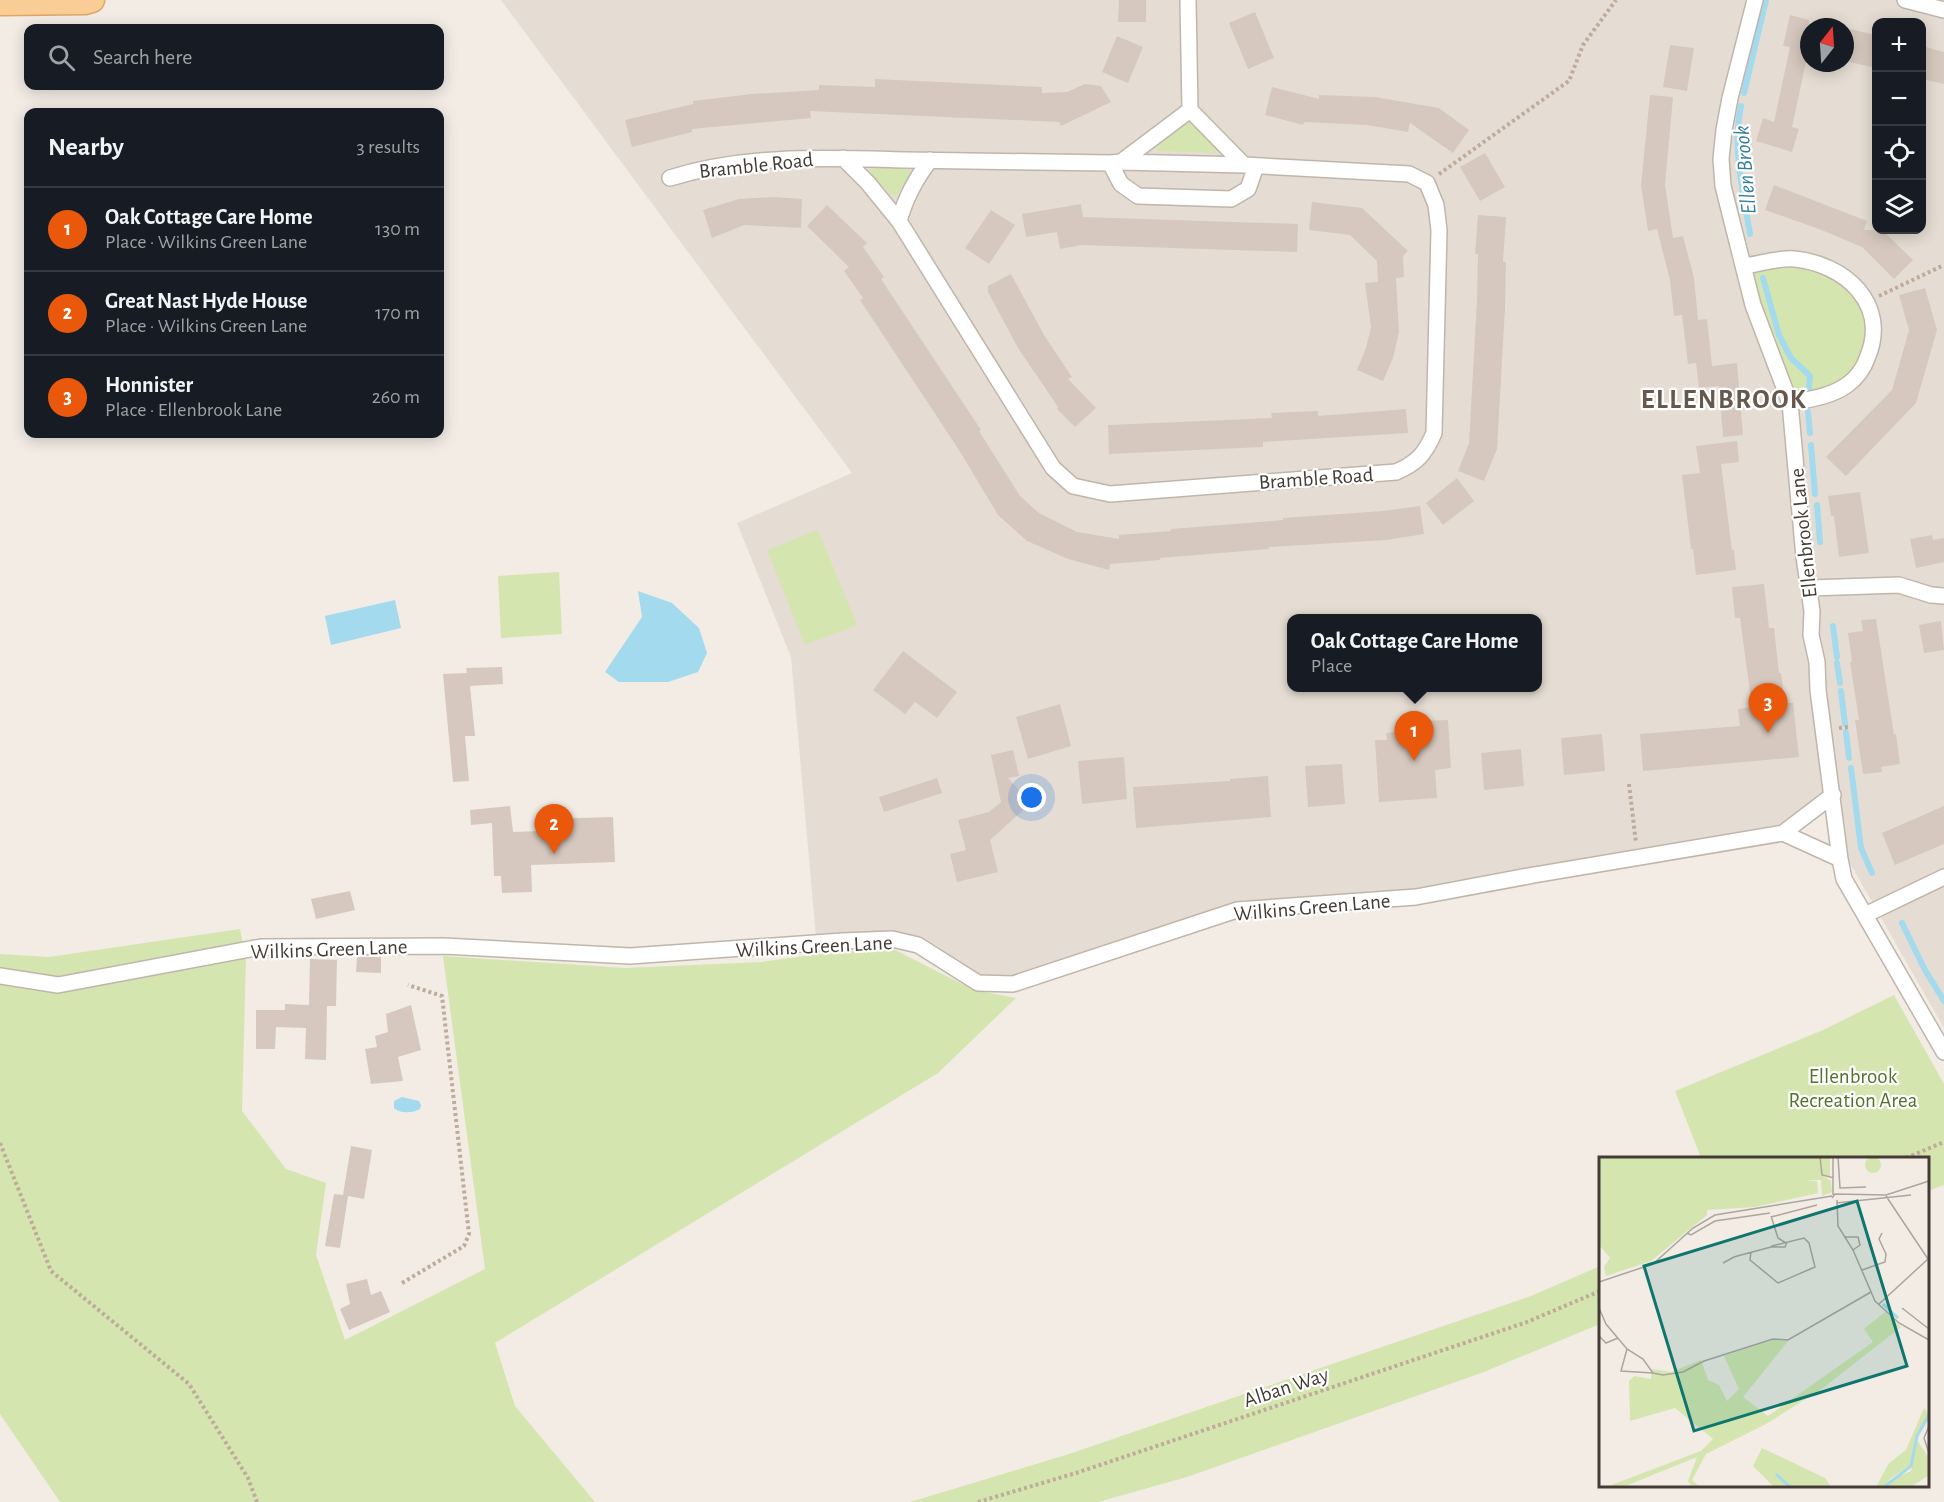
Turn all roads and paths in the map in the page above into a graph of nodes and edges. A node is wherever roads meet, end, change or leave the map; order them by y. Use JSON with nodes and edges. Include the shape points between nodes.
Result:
{"nodes":[{"id":1,"x":92,"y":0,"type":"edge"},
{"id":2,"x":1188,"y":0,"type":"edge"},
{"id":3,"x":1616,"y":0,"type":"edge"},
{"id":4,"x":1755,"y":0,"type":"edge"},
{"id":5,"x":1905,"y":0,"type":"edge"},
{"id":6,"x":0,"y":3,"type":"edge"},
{"id":7,"x":1944,"y":10,"type":"edge"},
{"id":8,"x":1190,"y":110,"type":"junction"},
{"id":9,"x":843,"y":159,"type":"junction"},
{"id":10,"x":930,"y":160,"type":"junction"},
{"id":11,"x":1115,"y":162,"type":"junction"},
{"id":12,"x":1250,"y":165,"type":"junction"},
{"id":13,"x":670,"y":178,"type":"dead end"},
{"id":14,"x":1427,"y":183,"type":"junction"},
{"id":15,"x":899,"y":221,"type":"junction"},
{"id":16,"x":1944,"y":265,"type":"edge"},
{"id":17,"x":1744,"y":266,"type":"junction"},
{"id":18,"x":1867,"y":301,"type":"junction"},
{"id":19,"x":1790,"y":403,"type":"junction"},
{"id":20,"x":1810,"y":588,"type":"junction"},
{"id":21,"x":1944,"y":596,"type":"edge"},
{"id":22,"x":1629,"y":784,"type":"dead end"},
{"id":23,"x":1833,"y":795,"type":"junction"},
{"id":24,"x":1783,"y":833,"type":"junction"},
{"id":25,"x":1637,"y":858,"type":"junction"},
{"id":26,"x":1840,"y":859,"type":"junction"},
{"id":27,"x":1944,"y":877,"type":"edge"},
{"id":28,"x":1865,"y":915,"type":"junction"},
{"id":29,"x":0,"y":976,"type":"edge"},
{"id":30,"x":408,"y":985,"type":"dead end"},
{"id":31,"x":1944,"y":1052,"type":"edge"},
{"id":32,"x":1944,"y":1142,"type":"edge"},
{"id":33,"x":0,"y":1143,"type":"edge"},
{"id":34,"x":1908,"y":1157,"type":"edge"},
{"id":35,"x":402,"y":1283,"type":"dead end"},
{"id":36,"x":1599,"y":1291,"type":"edge"},
{"id":37,"x":257,"y":1502,"type":"edge"},
{"id":38,"x":978,"y":1502,"type":"edge"}],
"edges":[{"from":1,"to":6,"type":"main road"},
{"from":2,"to":8,"type":"street"},
{"from":3,"to":14,"type":"path","via":[[1583,45],[1569,81]]},
{"from":4,"to":17,"type":"street","name":"Ellenbrook Lane","via":[[1730,98],[1721,159],[1723,186]]},
{"from":5,"to":7,"type":"street"},
{"from":8,"to":11,"type":"street"},
{"from":8,"to":12,"type":"street"},
{"from":9,"to":10,"type":"street","name":"Bramble Road"},
{"from":9,"to":13,"type":"street","name":"Bramble Road","via":[[778,159],[697,170]]},
{"from":9,"to":15,"type":"street","name":"Bramble Road"},
{"from":10,"to":11,"type":"street","name":"Bramble Road"},
{"from":10,"to":15,"type":"street","via":[[905,199]]},
{"from":11,"to":12,"type":"street","name":"Bramble Road"},
{"from":11,"to":12,"type":"street","via":[[1121,184],[1138,196],[1231,199],[1248,189]]},
{"from":12,"to":14,"type":"street","name":"Bramble Road","via":[[1395,172]]},
{"from":14,"to":15,"type":"street","name":"Bramble Road","via":[[1437,205],[1439,230],[1437,337],[1434,433],[1420,457],[1396,472],[1110,494],[1073,486],[1053,468]]},
{"from":16,"to":18,"type":"path"},
{"from":17,"to":18,"type":"street","via":[[1792,258],[1811,261],[1837,271]]},
{"from":17,"to":19,"type":"street","name":"Ellenbrook Lane","via":[[1753,304]]},
{"from":18,"to":19,"type":"street","via":[[1874,325],[1872,346],[1857,377],[1827,396]]},
{"from":19,"to":20,"type":"street","name":"Ellenbrook Lane"},
{"from":20,"to":21,"type":"street","via":[[1899,585]]},
{"from":20,"to":23,"type":"street","name":"Ellenbrook Lane","via":[[1811,635]]},
{"from":22,"to":25,"type":"path"},
{"from":23,"to":24,"type":"street","name":"Wilkins Green Lane"},
{"from":23,"to":26,"type":"street","name":"Ellenbrook Lane"},
{"from":24,"to":25,"type":"street","name":"Wilkins Green Lane"},
{"from":24,"to":26,"type":"street"},
{"from":25,"to":29,"type":"street","name":"Wilkins Green Lane","via":[[1416,897],[1237,910],[1013,984],[978,983],[918,945],[892,939],[630,956],[444,946],[261,947],[58,985]]},
{"from":26,"to":28,"type":"street","name":"Ellenbrook Lane","via":[[1844,879]]},
{"from":27,"to":28,"type":"street"},
{"from":28,"to":31,"type":"street","name":"Ellenbrook Lane"},
{"from":30,"to":35,"type":"path","via":[[442,996],[469,1234],[464,1246]]},
{"from":32,"to":34,"type":"path"},
{"from":33,"to":37,"type":"path","via":[[51,1271],[189,1384],[248,1478]]},
{"from":36,"to":38,"type":"path","name":"Alban Way","via":[[1527,1322]]}]}
